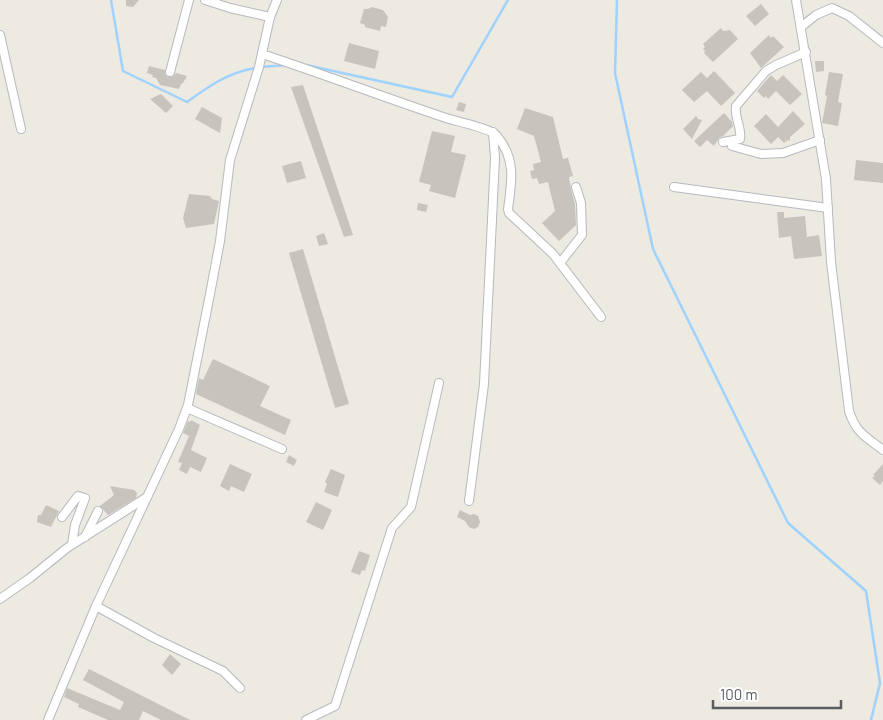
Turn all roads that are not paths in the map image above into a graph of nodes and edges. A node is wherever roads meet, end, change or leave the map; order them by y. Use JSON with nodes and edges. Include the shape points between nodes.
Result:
{"nodes":[{"id":1,"x":189,"y":0,"type":"edge"},
{"id":2,"x":205,"y":0,"type":"edge"},
{"id":3,"x":277,"y":0,"type":"edge"},
{"id":4,"x":796,"y":0,"type":"edge"},
{"id":5,"x":270,"y":17,"type":"junction"},
{"id":6,"x":801,"y":27,"type":"junction"},
{"id":7,"x":0,"y":36,"type":"edge"},
{"id":8,"x":883,"y":42,"type":"edge"},
{"id":9,"x":806,"y":52,"type":"junction"},
{"id":10,"x":262,"y":57,"type":"junction"},
{"id":11,"x":170,"y":72,"type":"dead end"},
{"id":12,"x":21,"y":129,"type":"dead end"},
{"id":13,"x":493,"y":132,"type":"junction"},
{"id":14,"x":820,"y":140,"type":"junction"},
{"id":15,"x":723,"y":142,"type":"dead end"},
{"id":16,"x":732,"y":146,"type":"dead end"},
{"id":17,"x":576,"y":187,"type":"dead end"},
{"id":18,"x":674,"y":187,"type":"dead end"},
{"id":19,"x":828,"y":208,"type":"junction"},
{"id":20,"x":560,"y":263,"type":"junction"},
{"id":21,"x":601,"y":317,"type":"dead end"},
{"id":22,"x":439,"y":383,"type":"dead end"},
{"id":23,"x":187,"y":408,"type":"junction"},
{"id":24,"x":282,"y":449,"type":"dead end"},
{"id":25,"x":883,"y":450,"type":"edge"},
{"id":26,"x":148,"y":496,"type":"junction"},
{"id":27,"x":469,"y":500,"type":"dead end"},
{"id":28,"x":98,"y":511,"type":"dead end"},
{"id":29,"x":62,"y":517,"type":"dead end"},
{"id":30,"x":85,"y":537,"type":"junction"},
{"id":31,"x":72,"y":544,"type":"junction"},
{"id":32,"x":0,"y":599,"type":"edge"},
{"id":33,"x":96,"y":606,"type":"junction"},
{"id":34,"x":240,"y":688,"type":"dead end"},
{"id":35,"x":48,"y":720,"type":"edge"},
{"id":36,"x":306,"y":720,"type":"edge"}],
"edges":[{"from":1,"to":11,"type":"street"},
{"from":2,"to":5,"type":"street"},
{"from":3,"to":5,"type":"street"},
{"from":4,"to":6,"type":"street"},
{"from":5,"to":10,"type":"street"},
{"from":6,"to":8,"type":"street","via":[[832,8],[849,16]]},
{"from":6,"to":9,"type":"street"},
{"from":7,"to":12,"type":"street"},
{"from":9,"to":14,"type":"street"},
{"from":9,"to":15,"type":"street","via":[[762,75],[736,106],[740,139]]},
{"from":10,"to":13,"type":"street","via":[[320,73]]},
{"from":10,"to":23,"type":"street","via":[[230,160],[212,285]]},
{"from":13,"to":20,"type":"street","via":[[511,163],[509,214]]},
{"from":13,"to":27,"type":"street","via":[[495,158],[484,384]]},
{"from":14,"to":16,"type":"street","via":[[783,153],[761,154]]},
{"from":14,"to":19,"type":"street"},
{"from":17,"to":20,"type":"street","via":[[581,203],[582,235]]},
{"from":18,"to":19,"type":"street"},
{"from":19,"to":25,"type":"street","via":[[830,262],[849,411],[859,432]]},
{"from":20,"to":21,"type":"street"},
{"from":22,"to":36,"type":"street","via":[[411,507],[392,528],[335,706]]},
{"from":23,"to":24,"type":"street"},
{"from":23,"to":26,"type":"street"},
{"from":26,"to":30,"type":"street"},
{"from":26,"to":33,"type":"street"},
{"from":28,"to":30,"type":"street"},
{"from":29,"to":31,"type":"street","via":[[78,496],[85,498]]},
{"from":30,"to":31,"type":"street"},
{"from":31,"to":32,"type":"street"},
{"from":33,"to":34,"type":"street","via":[[223,671]]},
{"from":33,"to":35,"type":"street"}]}
